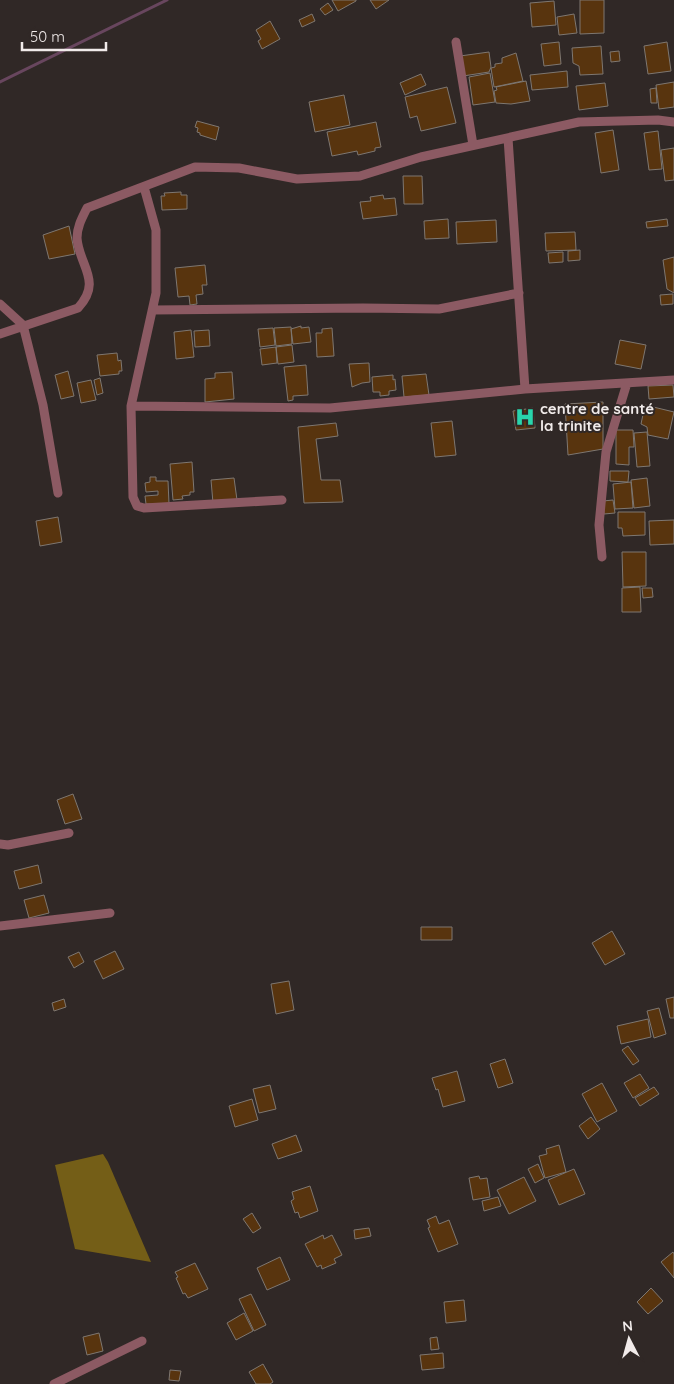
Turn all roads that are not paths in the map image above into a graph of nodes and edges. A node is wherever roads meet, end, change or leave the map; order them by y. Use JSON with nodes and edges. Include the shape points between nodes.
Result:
{"nodes":[{"id":1,"x":456,"y":42,"type":"dead end"},
{"id":2,"x":674,"y":122,"type":"edge"},
{"id":3,"x":508,"y":138,"type":"junction"},
{"id":4,"x":473,"y":145,"type":"junction"},
{"id":5,"x":144,"y":187,"type":"junction"},
{"id":6,"x":519,"y":293,"type":"junction"},
{"id":7,"x":0,"y":304,"type":"edge"},
{"id":8,"x":153,"y":310,"type":"junction"},
{"id":9,"x":23,"y":326,"type":"junction"},
{"id":10,"x":0,"y":334,"type":"edge"},
{"id":11,"x":674,"y":380,"type":"edge"},
{"id":12,"x":627,"y":383,"type":"junction"},
{"id":13,"x":525,"y":389,"type":"junction"},
{"id":14,"x":131,"y":406,"type":"junction"},
{"id":15,"x":58,"y":494,"type":"dead end"},
{"id":16,"x":282,"y":500,"type":"dead end"},
{"id":17,"x":602,"y":557,"type":"dead end"},
{"id":18,"x":68,"y":833,"type":"dead end"},
{"id":19,"x":0,"y":844,"type":"edge"},
{"id":20,"x":110,"y":913,"type":"dead end"},
{"id":21,"x":0,"y":926,"type":"edge"},
{"id":22,"x":142,"y":1340,"type":"dead end"},
{"id":23,"x":54,"y":1384,"type":"edge"}],
"edges":[{"from":1,"to":4,"type":"street"},
{"from":2,"to":3,"type":"street","via":[[579,122]]},
{"from":3,"to":4,"type":"street"},
{"from":3,"to":6,"type":"street"},
{"from":4,"to":5,"type":"street","via":[[360,176],[297,179],[239,168],[195,167]]},
{"from":5,"to":8,"type":"street","via":[[156,230]]},
{"from":5,"to":9,"type":"street","via":[[87,208],[79,224],[77,239],[90,280],[87,298],[78,308]]},
{"from":6,"to":8,"type":"street","via":[[439,309]]},
{"from":6,"to":13,"type":"street"},
{"from":7,"to":9,"type":"street"},
{"from":8,"to":14,"type":"street"},
{"from":9,"to":10,"type":"street"},
{"from":9,"to":15,"type":"street","via":[[43,405]]},
{"from":11,"to":12,"type":"street"},
{"from":12,"to":13,"type":"street"},
{"from":12,"to":17,"type":"street","via":[[606,452],[599,525]]},
{"from":13,"to":14,"type":"street","via":[[330,408]]},
{"from":14,"to":16,"type":"street","via":[[133,498],[137,506]]},
{"from":18,"to":19,"type":"street"},
{"from":20,"to":21,"type":"street"},
{"from":22,"to":23,"type":"street"}]}
